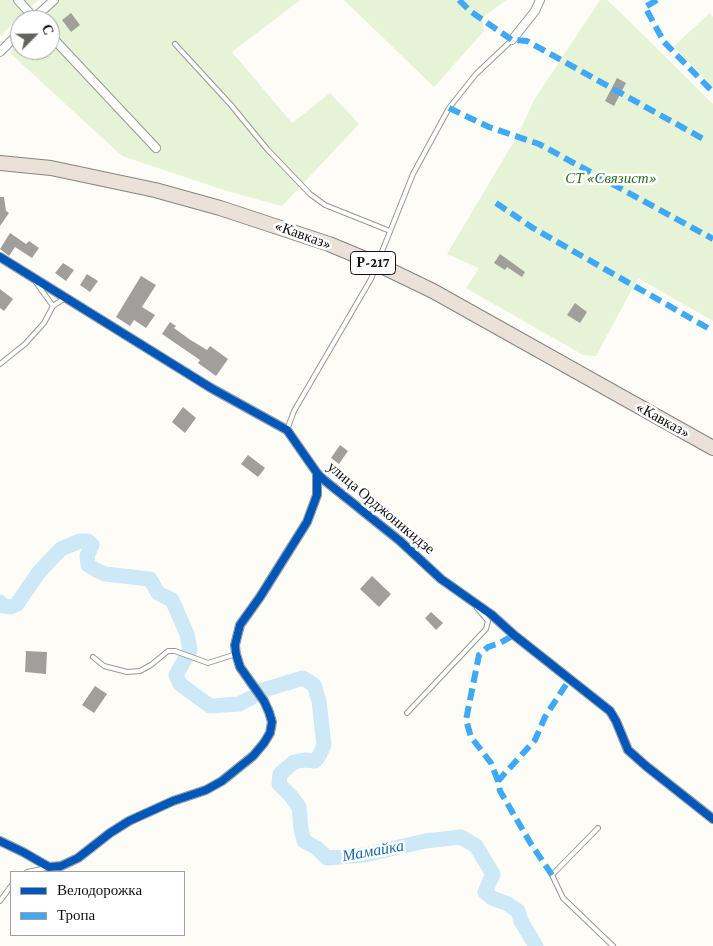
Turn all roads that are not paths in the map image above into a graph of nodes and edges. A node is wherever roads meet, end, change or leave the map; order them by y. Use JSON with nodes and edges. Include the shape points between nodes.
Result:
{"nodes":[{"id":1,"x":18,"y":0,"type":"edge"},
{"id":2,"x":54,"y":0,"type":"edge"},
{"id":3,"x":540,"y":0,"type":"edge"},
{"id":4,"x":26,"y":10,"type":"edge"},
{"id":5,"x":43,"y":10,"type":"edge"},
{"id":6,"x":512,"y":40,"type":"joint"},
{"id":7,"x":10,"y":42,"type":"edge"},
{"id":8,"x":174,"y":44,"type":"dead end"},
{"id":9,"x":60,"y":46,"type":"edge"},
{"id":10,"x":0,"y":52,"type":"edge"},
{"id":11,"x":156,"y":148,"type":"dead end"},
{"id":12,"x":0,"y":163,"type":"edge"},
{"id":13,"x":390,"y":231,"type":"junction"},
{"id":14,"x":0,"y":257,"type":"edge"},
{"id":15,"x":377,"y":264,"type":"junction"},
{"id":16,"x":32,"y":277,"type":"junction"},
{"id":17,"x":66,"y":297,"type":"junction"},
{"id":18,"x":53,"y":306,"type":"junction"},
{"id":19,"x":0,"y":364,"type":"edge"},
{"id":20,"x":287,"y":430,"type":"junction"},
{"id":21,"x":713,"y":448,"type":"edge"},
{"id":22,"x":317,"y":473,"type":"junction"},
{"id":23,"x":473,"y":602,"type":"junction"},
{"id":24,"x":236,"y":654,"type":"junction"},
{"id":25,"x":93,"y":657,"type":"dead end"},
{"id":26,"x":407,"y":713,"type":"dead end"},
{"id":27,"x":713,"y":819,"type":"edge"},
{"id":28,"x":598,"y":828,"type":"dead end"},
{"id":29,"x":0,"y":841,"type":"edge"},
{"id":30,"x":49,"y":867,"type":"junction"},
{"id":31,"x":31,"y":871,"type":"edge"},
{"id":32,"x":10,"y":887,"type":"edge"},
{"id":33,"x":0,"y":901,"type":"edge"},
{"id":34,"x":613,"y":946,"type":"edge"}],
"edges":[{"from":1,"to":4,"type":"street"},
{"from":2,"to":5,"type":"street"},
{"from":3,"to":6,"type":"street"},
{"from":6,"to":13,"type":"lane","via":[[476,74],[449,108],[422,156]]},
{"from":7,"to":10,"type":"street"},
{"from":8,"to":13,"type":"lane","via":[[310,194],[325,205]]},
{"from":9,"to":11,"type":"street"},
{"from":12,"to":15,"type":"highway","name":"«Кавказ»","number":"Р-217","via":[[51,168],[155,190],[293,231]]},
{"from":13,"to":15,"type":"lane"},
{"from":14,"to":16,"type":"street","name":"улица Орджоникидзе"},
{"from":15,"to":20,"type":"lane","via":[[294,411]]},
{"from":15,"to":21,"type":"highway","name":"«Кавказ»","number":"Р-217","via":[[433,291]]},
{"from":16,"to":17,"type":"street","name":"улица Орджоникидзе"},
{"from":16,"to":18,"type":"lane"},
{"from":17,"to":18,"type":"lane"},
{"from":17,"to":20,"type":"street","name":"улица Орджоникидзе","via":[[211,388]]},
{"from":18,"to":19,"type":"lane","via":[[44,323],[25,344]]},
{"from":20,"to":22,"type":"street","name":"улица Орджоникидзе"},
{"from":22,"to":23,"type":"street","name":"улица Орджоникидзе","via":[[400,541],[440,579]]},
{"from":22,"to":24,"type":"street","via":[[316,495],[307,522],[240,624]]},
{"from":23,"to":26,"type":"lane","via":[[488,621],[486,629]]},
{"from":23,"to":27,"type":"street","name":"улица Орджоникидзе","via":[[610,711],[628,750]]},
{"from":24,"to":25,"type":"lane","via":[[208,663],[168,651],[140,671],[127,672],[104,666]]},
{"from":24,"to":30,"type":"street","via":[[269,712],[272,722],[264,744],[222,781],[129,821],[78,858],[61,866]]},
{"from":28,"to":34,"type":"lane","via":[[552,875],[563,898]]},
{"from":29,"to":30,"type":"street"},
{"from":30,"to":31,"type":"lane"},
{"from":32,"to":33,"type":"lane"}]}
